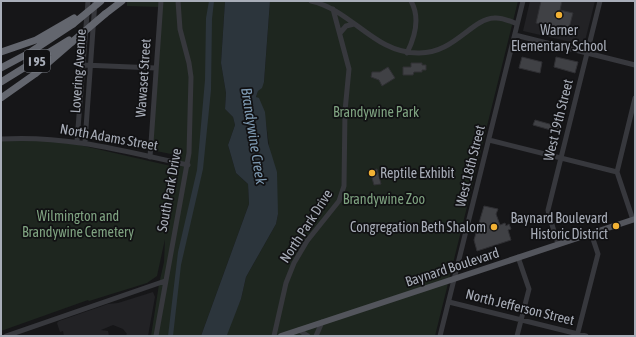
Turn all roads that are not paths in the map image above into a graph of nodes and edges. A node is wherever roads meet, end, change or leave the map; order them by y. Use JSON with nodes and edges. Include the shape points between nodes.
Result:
{"nodes":[{"id":1,"x":88,"y":1,"type":"edge"},
{"id":2,"x":95,"y":1,"type":"edge"},
{"id":3,"x":100,"y":1,"type":"edge"},
{"id":4,"x":122,"y":1,"type":"edge"},
{"id":5,"x":161,"y":1,"type":"edge"},
{"id":6,"x":178,"y":1,"type":"edge"},
{"id":7,"x":312,"y":1,"type":"edge"},
{"id":8,"x":411,"y":1,"type":"edge"},
{"id":9,"x":523,"y":1,"type":"edge"},
{"id":10,"x":600,"y":1,"type":"edge"},
{"id":11,"x":326,"y":3,"type":"edge"},
{"id":12,"x":333,"y":9,"type":"junction"},
{"id":13,"x":74,"y":21,"type":"junction"},
{"id":14,"x":354,"y":24,"type":"junction"},
{"id":15,"x":517,"y":24,"type":"junction"},
{"id":16,"x":340,"y":32,"type":"junction"},
{"id":17,"x":514,"y":35,"type":"junction"},
{"id":18,"x":72,"y":40,"type":"junction"},
{"id":19,"x":1,"y":52,"type":"edge"},
{"id":20,"x":407,"y":53,"type":"junction"},
{"id":21,"x":587,"y":53,"type":"junction"},
{"id":22,"x":82,"y":65,"type":"junction"},
{"id":23,"x":635,"y":65,"type":"edge"},
{"id":24,"x":91,"y":66,"type":"junction"},
{"id":25,"x":1,"y":68,"type":"edge"},
{"id":26,"x":156,"y":68,"type":"junction"},
{"id":27,"x":1,"y":82,"type":"edge"},
{"id":28,"x":1,"y":98,"type":"edge"},
{"id":29,"x":635,"y":98,"type":"edge"},
{"id":30,"x":632,"y":119,"type":"edge"},
{"id":31,"x":1,"y":140,"type":"edge"},
{"id":32,"x":489,"y":140,"type":"junction"},
{"id":33,"x":77,"y":141,"type":"junction"},
{"id":34,"x":85,"y":142,"type":"junction"},
{"id":35,"x":150,"y":157,"type":"junction"},
{"id":36,"x":561,"y":158,"type":"junction"},
{"id":37,"x":188,"y":165,"type":"junction"},
{"id":38,"x":617,"y":172,"type":"junction"},
{"id":39,"x":634,"y":219,"type":"edge"},
{"id":40,"x":591,"y":233,"type":"junction"},
{"id":41,"x":558,"y":244,"type":"junction"},
{"id":42,"x":518,"y":257,"type":"junction"},
{"id":43,"x":454,"y":279,"type":"junction"},
{"id":44,"x":165,"y":281,"type":"junction"},
{"id":45,"x":449,"y":302,"type":"junction"},
{"id":46,"x":521,"y":321,"type":"junction"},
{"id":47,"x":322,"y":322,"type":"junction"},
{"id":48,"x":296,"y":333,"type":"edge"},
{"id":49,"x":577,"y":335,"type":"edge"},
{"id":50,"x":6,"y":336,"type":"edge"},
{"id":51,"x":156,"y":336,"type":"edge"},
{"id":52,"x":274,"y":336,"type":"edge"},
{"id":53,"x":282,"y":336,"type":"edge"},
{"id":54,"x":308,"y":336,"type":"edge"},
{"id":55,"x":316,"y":336,"type":"edge"},
{"id":56,"x":440,"y":336,"type":"edge"},
{"id":57,"x":517,"y":336,"type":"edge"},
{"id":58,"x":586,"y":336,"type":"edge"}],
"edges":[{"from":1,"to":22,"type":"street","name":"Lovering Avenue"},
{"from":2,"to":24,"type":"street","name":"Lovering Avenue"},
{"from":3,"to":13,"type":"highway","bridge":true},
{"from":4,"to":18,"type":"highway","bridge":true},
{"from":5,"to":26,"type":"street","name":"Wawaset Street"},
{"from":6,"to":37,"type":"street","name":"South Park Drive","via":[[180,29],[190,63],[191,78]]},
{"from":7,"to":11,"type":"street"},
{"from":8,"to":20,"type":"street","via":[[417,19]]},
{"from":9,"to":15,"type":"street","name":"West 18th Street"},
{"from":10,"to":21,"type":"street","name":"West 19th Street"},
{"from":11,"to":12,"type":"street"},
{"from":12,"to":14,"type":"street"},
{"from":12,"to":16,"type":"street","name":"North Park Drive"},
{"from":13,"to":19,"type":"highway","via":[[36,40]]},
{"from":13,"to":25,"type":"highway","number":"I 95","via":[[29,53]]},
{"from":14,"to":16,"type":"street","via":[[346,26]]},
{"from":14,"to":20,"type":"street","via":[[383,44]]},
{"from":15,"to":17,"type":"street","name":"West 18th Street"},
{"from":15,"to":20,"type":"street","via":[[499,18],[489,18],[439,50]]},
{"from":16,"to":52,"type":"street","name":"North Park Drive","via":[[349,76],[345,111],[343,192],[294,263],[286,282]]},
{"from":17,"to":21,"type":"street"},
{"from":17,"to":32,"type":"street","name":"West 18th Street"},
{"from":18,"to":27,"type":"highway","number":"I 95"},
{"from":18,"to":28,"type":"highway","via":[[35,74]]},
{"from":21,"to":23,"type":"street"},
{"from":21,"to":36,"type":"street","name":"West 19th Street"},
{"from":22,"to":24,"type":"street"},
{"from":22,"to":33,"type":"street","name":"Lovering Avenue"},
{"from":24,"to":26,"type":"street"},
{"from":24,"to":34,"type":"street","name":"Lovering Avenue"},
{"from":26,"to":35,"type":"street","name":"Wawaset Street"},
{"from":29,"to":30,"type":"street"},
{"from":30,"to":38,"type":"street"},
{"from":31,"to":33,"type":"street","name":"North Adams Street","via":[[41,138]]},
{"from":32,"to":36,"type":"street"},
{"from":32,"to":43,"type":"street","name":"West 18th Street"},
{"from":33,"to":34,"type":"street","name":"North Adams Street"},
{"from":34,"to":35,"type":"street","name":"North Adams Street"},
{"from":35,"to":37,"type":"street","name":"North Adams Street"},
{"from":36,"to":38,"type":"street"},
{"from":36,"to":41,"type":"street","name":"West 19th Street","via":[[548,212]]},
{"from":37,"to":44,"type":"street","name":"South Park Drive"},
{"from":38,"to":39,"type":"street"},
{"from":39,"to":40,"type":"main road","name":"Baynard Boulevard"},
{"from":40,"to":41,"type":"main road","name":"Baynard Boulevard"},
{"from":40,"to":49,"type":"street","via":[[598,254]]},
{"from":41,"to":42,"type":"main road","name":"Baynard Boulevard"},
{"from":42,"to":43,"type":"main road","name":"Baynard Boulevard"},
{"from":42,"to":46,"type":"street","via":[[529,289]]},
{"from":43,"to":45,"type":"street","name":"West 18th Street"},
{"from":43,"to":47,"type":"main road","name":"Baynard Boulevard"},
{"from":44,"to":50,"type":"street"},
{"from":44,"to":51,"type":"street","name":"South Park Drive"},
{"from":45,"to":46,"type":"street","name":"North Jefferson Street"},
{"from":45,"to":56,"type":"street","name":"West 18th Street"},
{"from":46,"to":49,"type":"street","name":"North Jefferson Street"},
{"from":46,"to":57,"type":"street"},
{"from":47,"to":48,"type":"main road","name":"Baynard Boulevard"},
{"from":47,"to":55,"type":"street"},
{"from":48,"to":53,"type":"main road","name":"Baynard Boulevard"},
{"from":48,"to":54,"type":"street"},
{"from":49,"to":58,"type":"street","name":"North Jefferson Street"}]}
